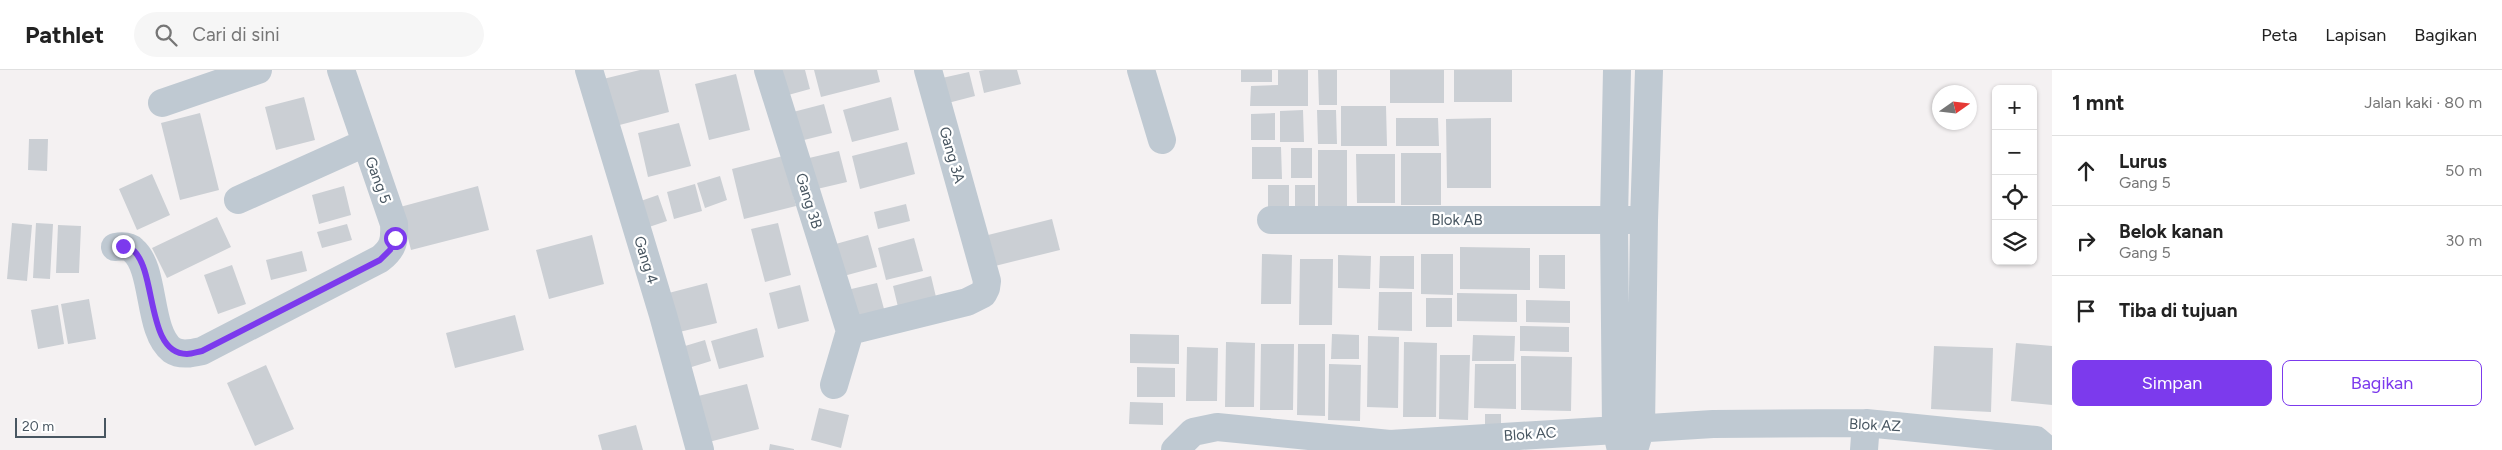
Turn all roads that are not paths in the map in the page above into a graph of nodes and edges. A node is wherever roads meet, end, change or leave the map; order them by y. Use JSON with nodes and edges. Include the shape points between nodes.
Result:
{"nodes":[{"id":1,"x":258,"y":70,"type":"edge"},
{"id":2,"x":340,"y":70,"type":"edge"},
{"id":3,"x":589,"y":70,"type":"edge"},
{"id":4,"x":768,"y":70,"type":"edge"},
{"id":5,"x":928,"y":70,"type":"edge"},
{"id":6,"x":1141,"y":70,"type":"edge"},
{"id":7,"x":1617,"y":70,"type":"edge"},
{"id":8,"x":1649,"y":70,"type":"edge"},
{"id":9,"x":162,"y":102,"type":"dead end"},
{"id":10,"x":1162,"y":140,"type":"dead end"},
{"id":11,"x":365,"y":143,"type":"junction"},
{"id":12,"x":238,"y":200,"type":"dead end"},
{"id":13,"x":1271,"y":220,"type":"dead end"},
{"id":14,"x":1614,"y":220,"type":"junction"},
{"id":15,"x":1644,"y":220,"type":"junction"},
{"id":16,"x":115,"y":247,"type":"dead end"},
{"id":17,"x":850,"y":331,"type":"junction"},
{"id":18,"x":834,"y":385,"type":"dead end"},
{"id":19,"x":1866,"y":423,"type":"junction"},
{"id":20,"x":1713,"y":424,"type":"joint"},
{"id":21,"x":1628,"y":439,"type":"edge"},
{"id":22,"x":2041,"y":445,"type":"edge"},
{"id":23,"x":1390,"y":447,"type":"edge"},
{"id":24,"x":700,"y":450,"type":"edge"},
{"id":25,"x":1176,"y":450,"type":"edge"},
{"id":26,"x":1864,"y":450,"type":"edge"}],
"edges":[{"from":1,"to":9,"type":"street"},
{"from":2,"to":11,"type":"street","name":"Gang 5"},
{"from":3,"to":24,"type":"street","name":"Gang 4"},
{"from":4,"to":17,"type":"street","name":"Gang 3B"},
{"from":5,"to":17,"type":"street","name":"Gang 3A","via":[[976,240],[986,288],[978,297]]},
{"from":6,"to":10,"type":"street"},
{"from":7,"to":14,"type":"street"},
{"from":8,"to":15,"type":"street"},
{"from":11,"to":12,"type":"street"},
{"from":11,"to":16,"type":"street","name":"Gang 5","via":[[394,224],[395,238],[390,250],[380,260],[202,351],[187,354],[173,351],[162,338],[142,266],[134,250]]},
{"from":13,"to":14,"type":"street","name":"Blok AB"},
{"from":14,"to":15,"type":"street","name":"Blok AB"},
{"from":14,"to":21,"type":"street"},
{"from":15,"to":21,"type":"street"},
{"from":17,"to":18,"type":"street"},
{"from":19,"to":20,"type":"street","name":"Blok AZ"},
{"from":19,"to":22,"type":"street","name":"Blok AZ"},
{"from":19,"to":26,"type":"street"},
{"from":20,"to":21,"type":"street","name":"Blok AC"},
{"from":21,"to":23,"type":"street","name":"Blok AC"},
{"from":23,"to":25,"type":"street","name":"Blok AC","via":[[1216,427],[1193,432]]}]}
